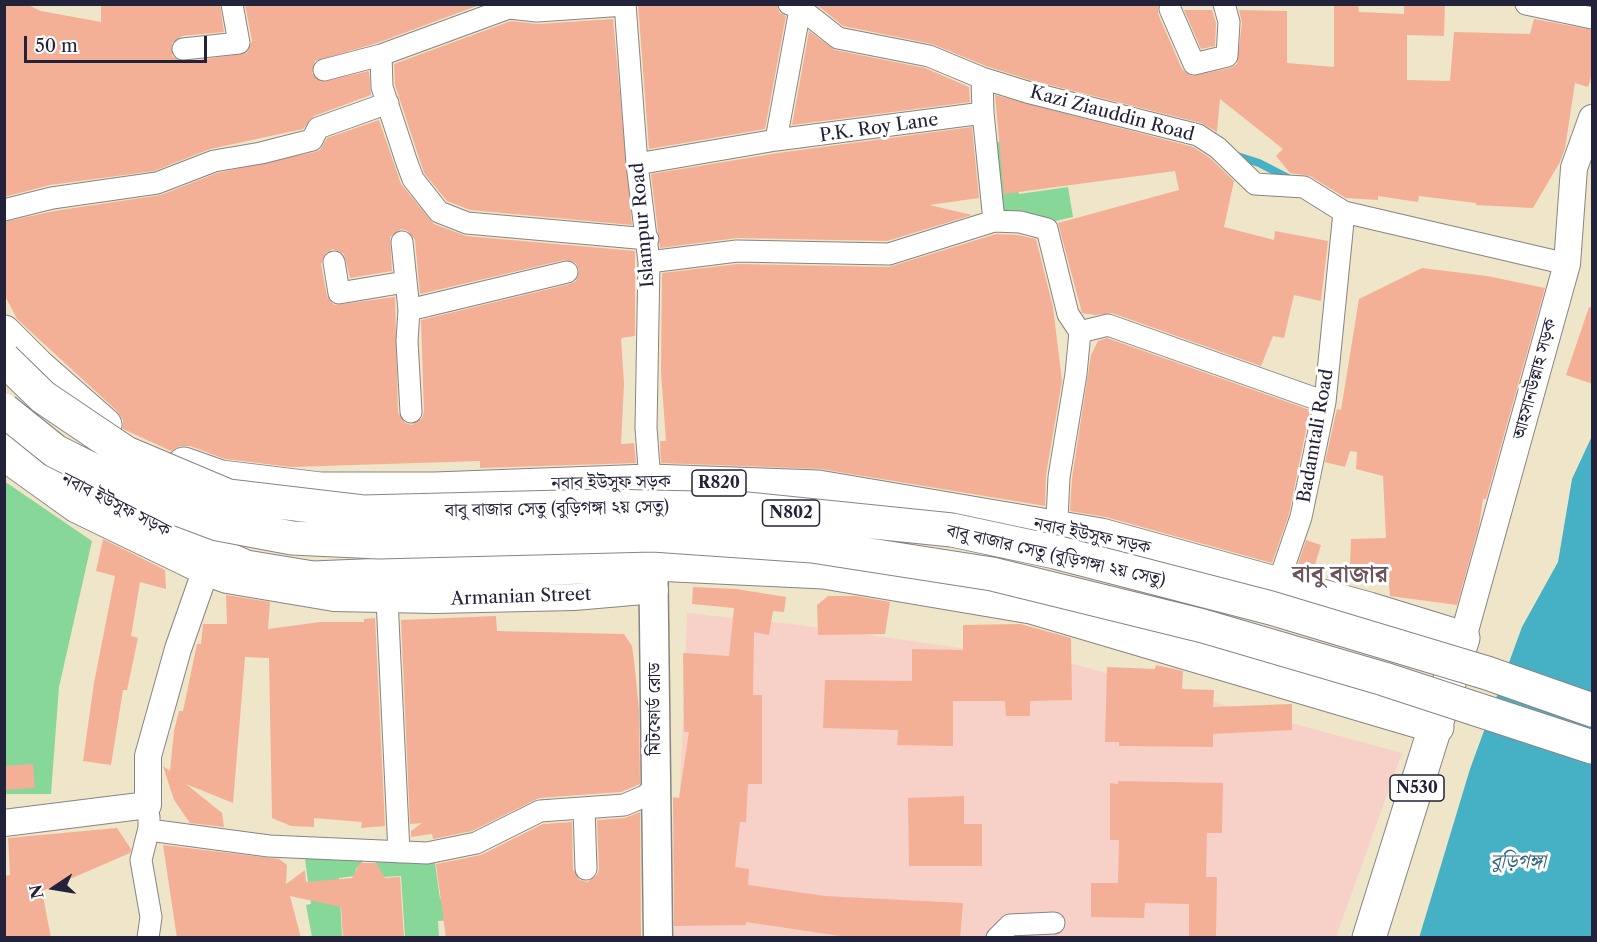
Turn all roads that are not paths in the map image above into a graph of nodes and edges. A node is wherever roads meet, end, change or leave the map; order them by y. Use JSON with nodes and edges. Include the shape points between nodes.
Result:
{"nodes":[{"id":1,"x":232,"y":4,"type":"edge"},
{"id":2,"x":1224,"y":4,"type":"edge"},
{"id":3,"x":1526,"y":4,"type":"edge"},
{"id":4,"x":625,"y":5,"type":"edge"},
{"id":5,"x":796,"y":6,"type":"edge"},
{"id":6,"x":1170,"y":9,"type":"dead end"},
{"id":7,"x":1593,"y":18,"type":"edge"},
{"id":8,"x":183,"y":49,"type":"dead end"},
{"id":9,"x":381,"y":55,"type":"junction"},
{"id":10,"x":324,"y":70,"type":"dead end"},
{"id":11,"x":982,"y":78,"type":"junction"},
{"id":12,"x":388,"y":103,"type":"junction"},
{"id":13,"x":982,"y":113,"type":"junction"},
{"id":14,"x":1593,"y":118,"type":"edge"},
{"id":15,"x":776,"y":140,"type":"junction"},
{"id":16,"x":637,"y":164,"type":"junction"},
{"id":17,"x":4,"y":210,"type":"edge"},
{"id":18,"x":1344,"y":212,"type":"junction"},
{"id":19,"x":994,"y":221,"type":"junction"},
{"id":20,"x":648,"y":239,"type":"junction"},
{"id":21,"x":402,"y":242,"type":"dead end"},
{"id":22,"x":334,"y":262,"type":"dead end"},
{"id":23,"x":649,"y":262,"type":"junction"},
{"id":24,"x":1567,"y":264,"type":"junction"},
{"id":25,"x":567,"y":272,"type":"dead end"},
{"id":26,"x":405,"y":282,"type":"junction"},
{"id":27,"x":409,"y":310,"type":"junction"},
{"id":28,"x":4,"y":332,"type":"edge"},
{"id":29,"x":1080,"y":332,"type":"junction"},
{"id":30,"x":4,"y":360,"type":"edge"},
{"id":31,"x":1325,"y":402,"type":"junction"},
{"id":32,"x":4,"y":410,"type":"edge"},
{"id":33,"x":411,"y":412,"type":"dead end"},
{"id":34,"x":4,"y":436,"type":"edge"},
{"id":35,"x":4,"y":459,"type":"edge"},
{"id":36,"x":650,"y":481,"type":"junction"},
{"id":37,"x":1056,"y":540,"type":"junction"},
{"id":38,"x":206,"y":572,"type":"junction"},
{"id":39,"x":655,"y":577,"type":"junction"},
{"id":40,"x":1278,"y":584,"type":"junction"},
{"id":41,"x":387,"y":599,"type":"junction"},
{"id":42,"x":1463,"y":638,"type":"junction"},
{"id":43,"x":1593,"y":710,"type":"edge"},
{"id":44,"x":1437,"y":727,"type":"junction"},
{"id":45,"x":1593,"y":747,"type":"edge"},
{"id":46,"x":656,"y":787,"type":"junction"},
{"id":47,"x":148,"y":805,"type":"junction"},
{"id":48,"x":584,"y":809,"type":"junction"},
{"id":49,"x":4,"y":823,"type":"edge"},
{"id":50,"x":149,"y":830,"type":"junction"},
{"id":51,"x":399,"y":852,"type":"junction"},
{"id":52,"x":586,"y":869,"type":"dead end"},
{"id":53,"x":1054,"y":923,"type":"dead end"},
{"id":54,"x":148,"y":938,"type":"edge"},
{"id":55,"x":658,"y":938,"type":"edge"},
{"id":56,"x":997,"y":938,"type":"edge"},
{"id":57,"x":1369,"y":938,"type":"edge"}],
"edges":[{"from":1,"to":8,"type":"street","via":[[239,43]]},
{"from":2,"to":6,"type":"street","via":[[1229,22],[1227,56],[1194,64]]},
{"from":3,"to":7,"type":"street"},
{"from":4,"to":9,"type":"street","via":[[537,11],[509,8]]},
{"from":4,"to":16,"type":"street","name":"Islampur Road"},
{"from":5,"to":11,"type":"street","name":"Kazi Ziauddin Road","via":[[838,38],[930,56]]},
{"from":5,"to":15,"type":"street"},
{"from":9,"to":10,"type":"street"},
{"from":9,"to":12,"type":"street","via":[[381,87]]},
{"from":11,"to":13,"type":"street"},
{"from":11,"to":18,"type":"street","name":"Kazi Ziauddin Road","via":[[1198,135],[1218,148],[1255,184],[1304,187]]},
{"from":12,"to":17,"type":"street","via":[[318,128],[312,140],[214,160],[157,183],[87,192]]},
{"from":12,"to":20,"type":"street","via":[[414,179],[439,212],[466,223]]},
{"from":13,"to":15,"type":"street","name":"P.K. Roy Lane"},
{"from":13,"to":19,"type":"street"},
{"from":14,"to":24,"type":"street","name":"আহসানউল্লাহ সড়ক","via":[[1574,168]]},
{"from":15,"to":16,"type":"street","name":"P.K. Roy Lane"},
{"from":16,"to":20,"type":"street","name":"Islampur Road"},
{"from":18,"to":24,"type":"street","name":"Kazi Ziauddin Road"},
{"from":18,"to":31,"type":"street","name":"Badamtali Road"},
{"from":19,"to":23,"type":"street","via":[[889,254],[737,251]]},
{"from":19,"to":29,"type":"street","via":[[1047,229],[1068,314]]},
{"from":20,"to":23,"type":"street","name":"Islampur Road"},
{"from":21,"to":26,"type":"street"},
{"from":22,"to":26,"type":"street","via":[[339,293]]},
{"from":23,"to":36,"type":"street","name":"Islampur Road","via":[[646,428]]},
{"from":24,"to":42,"type":"street","name":"আহসানউল্লাহ সড়ক"},
{"from":25,"to":27,"type":"street"},
{"from":26,"to":27,"type":"street"},
{"from":27,"to":33,"type":"street"},
{"from":28,"to":36,"type":"highway","name":"নবাব ইউসুফ সড়ক","number":"R820","via":[[100,422],[159,455],[221,477],[320,489]]},
{"from":29,"to":31,"type":"street","via":[[1108,325]]},
{"from":29,"to":37,"type":"street","via":[[1059,477]]},
{"from":30,"to":37,"type":"highway","name":"বাবু বাজার সেতু (বুড়িগঙ্গা ২য় সেতু)","number":"N802","bridge":true,"via":[[43,397],[126,453],[228,496],[363,512],[602,506],[747,509]]},
{"from":31,"to":40,"type":"street","name":"Badamtali Road","via":[[1301,517]]},
{"from":32,"to":45,"type":"highway","name":"বাবু বাজার সেতু (বুড়িগঙ্গা ২য় সেতু)","number":"N802","bridge":true,"via":[[55,451],[146,497],[218,524],[292,537],[379,542],[653,535],[812,546],[992,574],[1203,626],[1384,679]]},
{"from":34,"to":39,"type":"highway","name":"নবাব ইউসুফ সড়ক","via":[[38,466],[246,567],[313,578]]},
{"from":35,"to":38,"type":"street","name":"Armanian Street","via":[[75,510]]},
{"from":36,"to":37,"type":"highway","name":"নবাব ইউসুফ সড়ক","number":"R820","via":[[818,487]]},
{"from":36,"to":39,"type":"main road","name":"মিটফোর্ড রোড"},
{"from":37,"to":40,"type":"highway","name":"নবাব ইউসুফ সড়ক","number":"R820","via":[[1101,534]]},
{"from":37,"to":43,"type":"highway","name":"বাবু বাজার সেতু (বুড়িগঙ্গা ২য় সেতু)","number":"N802","bridge":true,"via":[[1487,673]]},
{"from":38,"to":41,"type":"street","name":"Armanian Street","via":[[227,580],[334,598]]},
{"from":38,"to":47,"type":"street","via":[[178,648],[148,756]]},
{"from":39,"to":41,"type":"street","name":"Armanian Street","via":[[574,597]]},
{"from":39,"to":44,"type":"highway","name":"নবাব ইউসুফ সড়ক","via":[[824,572],[1031,607]]},
{"from":39,"to":46,"type":"main road","name":"মিটফোর্ড রোড"},
{"from":40,"to":42,"type":"highway","name":"নবাব ইউসুফ সড়ক","number":"R820"},
{"from":41,"to":51,"type":"street"},
{"from":42,"to":44,"type":"highway","number":"N530"},
{"from":44,"to":57,"type":"highway","number":"N530"},
{"from":46,"to":48,"type":"street","via":[[624,805]]},
{"from":46,"to":55,"type":"main road","name":"মিটফোর্ড রোড"},
{"from":47,"to":49,"type":"street"},
{"from":47,"to":50,"type":"street"},
{"from":48,"to":51,"type":"street","via":[[540,811],[476,843],[427,853]]},
{"from":48,"to":52,"type":"street"},
{"from":50,"to":51,"type":"street","via":[[269,846]]},
{"from":50,"to":54,"type":"street","via":[[141,860],[151,917]]},
{"from":53,"to":56,"type":"street","via":[[1010,925]]}]}
